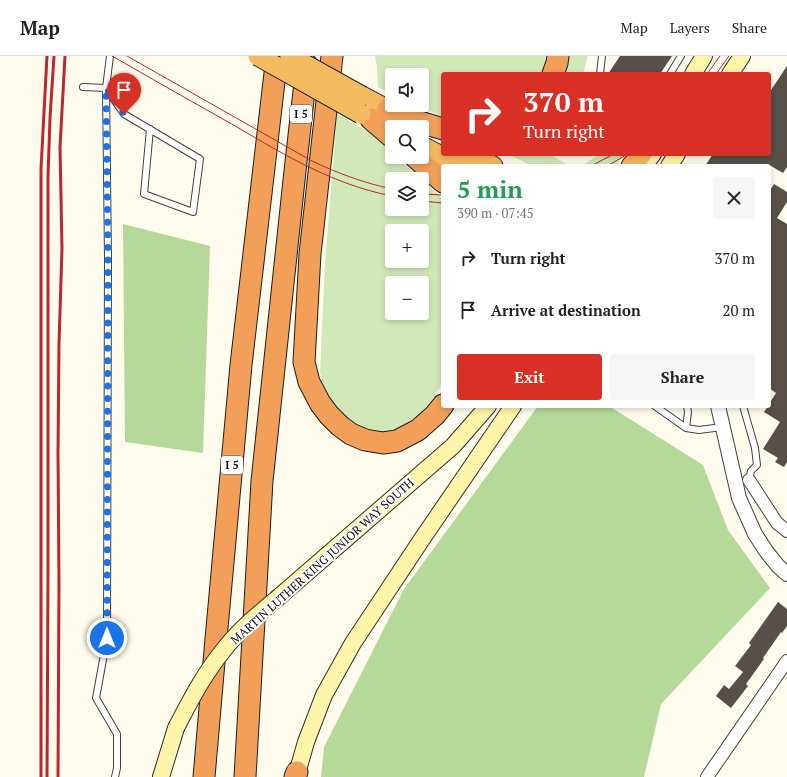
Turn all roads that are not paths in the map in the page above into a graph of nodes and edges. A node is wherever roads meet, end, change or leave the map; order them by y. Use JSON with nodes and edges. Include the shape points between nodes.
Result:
{"nodes":[{"id":1,"x":110,"y":56,"type":"edge"},
{"id":2,"x":258,"y":56,"type":"edge"},
{"id":3,"x":277,"y":56,"type":"edge"},
{"id":4,"x":290,"y":56,"type":"edge"},
{"id":5,"x":308,"y":56,"type":"edge"},
{"id":6,"x":332,"y":56,"type":"edge"},
{"id":7,"x":337,"y":56,"type":"edge"},
{"id":8,"x":558,"y":56,"type":"edge"},
{"id":9,"x":602,"y":56,"type":"edge"},
{"id":10,"x":681,"y":56,"type":"edge"},
{"id":11,"x":704,"y":56,"type":"edge"},
{"id":12,"x":742,"y":56,"type":"edge"},
{"id":13,"x":554,"y":72,"type":"edge"},
{"id":14,"x":600,"y":72,"type":"edge"},
{"id":15,"x":671,"y":72,"type":"edge"},
{"id":16,"x":694,"y":72,"type":"edge"},
{"id":17,"x":731,"y":72,"type":"edge"},
{"id":18,"x":83,"y":87,"type":"dead end"},
{"id":19,"x":106,"y":88,"type":"junction"},
{"id":20,"x":371,"y":109,"type":"junction"},
{"id":21,"x":402,"y":120,"type":"edge"},
{"id":22,"x":385,"y":123,"type":"edge"},
{"id":23,"x":324,"y":128,"type":"junction"},
{"id":24,"x":385,"y":128,"type":"edge"},
{"id":25,"x":441,"y":128,"type":"edge"},
{"id":26,"x":150,"y":129,"type":"junction"},
{"id":27,"x":429,"y":131,"type":"edge"},
{"id":28,"x":441,"y":138,"type":"edge"},
{"id":29,"x":429,"y":150,"type":"edge"},
{"id":30,"x":441,"y":156,"type":"edge"},
{"id":31,"x":442,"y":156,"type":"edge"},
{"id":32,"x":474,"y":156,"type":"edge"},
{"id":33,"x":640,"y":156,"type":"edge"},
{"id":34,"x":423,"y":164,"type":"edge"},
{"id":35,"x":457,"y":164,"type":"edge"},
{"id":36,"x":489,"y":164,"type":"edge"},
{"id":37,"x":633,"y":164,"type":"edge"},
{"id":38,"x":441,"y":180,"type":"edge"},
{"id":39,"x":310,"y":254,"type":"junction"},
{"id":40,"x":304,"y":362,"type":"junction"},
{"id":41,"x":441,"y":406,"type":"edge"},
{"id":42,"x":457,"y":408,"type":"edge"},
{"id":43,"x":486,"y":408,"type":"edge"},
{"id":44,"x":512,"y":408,"type":"edge"},
{"id":45,"x":658,"y":408,"type":"edge"},
{"id":46,"x":687,"y":408,"type":"edge"},
{"id":47,"x":718,"y":408,"type":"edge"},
{"id":48,"x":744,"y":408,"type":"edge"},
{"id":49,"x":722,"y":427,"type":"junction"},
{"id":50,"x":686,"y":428,"type":"junction"},
{"id":51,"x":749,"y":480,"type":"joint"},
{"id":52,"x":262,"y":481,"type":"junction"},
{"id":53,"x":787,"y":530,"type":"edge"},
{"id":54,"x":787,"y":574,"type":"edge"},
{"id":55,"x":255,"y":590,"type":"junction"},
{"id":56,"x":787,"y":661,"type":"edge"},
{"id":57,"x":296,"y":775,"type":"edge"},
{"id":58,"x":115,"y":777,"type":"edge"},
{"id":59,"x":161,"y":777,"type":"edge"},
{"id":60,"x":204,"y":777,"type":"edge"},
{"id":61,"x":245,"y":777,"type":"edge"},
{"id":62,"x":254,"y":777,"type":"edge"},
{"id":63,"x":707,"y":777,"type":"edge"}],
"edges":[{"from":1,"to":19,"type":"lane"},
{"from":2,"to":20,"type":"highway","bridge":true},
{"from":3,"to":60,"type":"highway","number":"I 5","via":[[241,373]]},
{"from":4,"to":20,"type":"highway","bridge":true},
{"from":5,"to":52,"type":"highway","number":"I 5"},
{"from":6,"to":23,"type":"highway"},
{"from":7,"to":23,"type":"highway"},
{"from":8,"to":13,"type":"highway"},
{"from":9,"to":14,"type":"lane"},
{"from":10,"to":15,"type":"lane"},
{"from":11,"to":16,"type":"main road"},
{"from":12,"to":17,"type":"main road"},
{"from":18,"to":19,"type":"lane"},
{"from":19,"to":26,"type":"lane","via":[[124,114]]},
{"from":19,"to":58,"type":"lane","via":[[107,638],[96,698],[117,734],[118,768]]},
{"from":20,"to":21,"type":"highway"},
{"from":20,"to":22,"type":"highway"},
{"from":20,"to":24,"type":"highway"},
{"from":20,"to":25,"type":"highway"},
{"from":23,"to":39,"type":"highway"},
{"from":26,"to":26,"type":"lane","via":[[200,159],[193,212],[144,194]]},
{"from":27,"to":28,"type":"highway"},
{"from":29,"to":30,"type":"highway"},
{"from":31,"to":35,"type":"highway"},
{"from":32,"to":36,"type":"highway"},
{"from":33,"to":37,"type":"highway"},
{"from":34,"to":38,"type":"highway"},
{"from":39,"to":40,"type":"highway"},
{"from":39,"to":52,"type":"highway"},
{"from":40,"to":41,"type":"highway","via":[[309,382],[320,403],[340,426],[365,440],[383,443],[397,441],[418,430]]},
{"from":40,"to":42,"type":"highway","via":[[304,389],[309,408],[332,433],[359,449],[388,453],[405,451],[417,446]]},
{"from":43,"to":59,"type":"main road","name":"MARTIN LUTHER KING JUNIOR WAY SOUTH","bridge":true,"via":[[453,446],[249,623],[227,646],[191,698],[176,728]]},
{"from":44,"to":57,"type":"main road","via":[[353,643],[324,696]]},
{"from":45,"to":50,"type":"lane"},
{"from":46,"to":50,"type":"lane"},
{"from":47,"to":49,"type":"street"},
{"from":48,"to":51,"type":"lane","via":[[757,464],[751,471]]},
{"from":49,"to":50,"type":"lane","via":[[699,430]]},
{"from":49,"to":54,"type":"street","via":[[739,498],[747,517],[766,551]]},
{"from":51,"to":53,"type":"street","via":[[778,523]]},
{"from":52,"to":55,"type":"highway","number":"I 5"},
{"from":55,"to":61,"type":"highway","number":"I 5"},
{"from":55,"to":62,"type":"highway"},
{"from":56,"to":63,"type":"street"}]}
